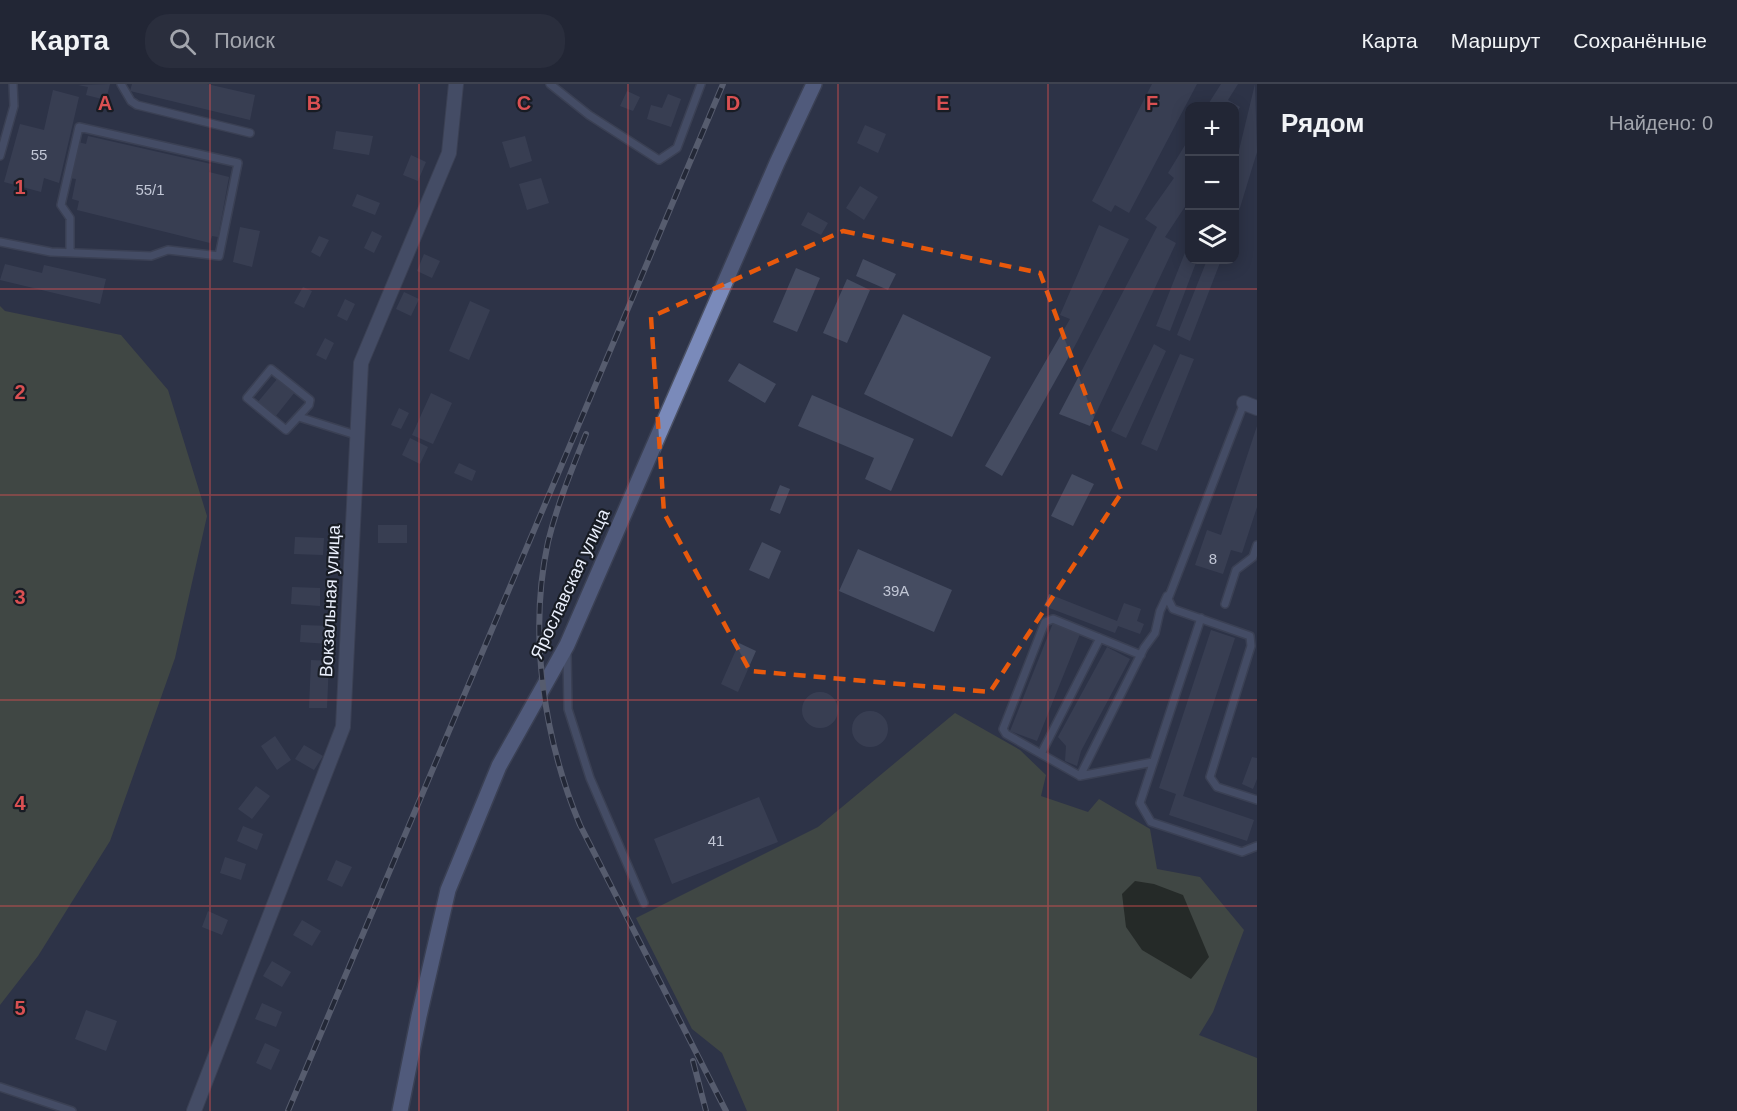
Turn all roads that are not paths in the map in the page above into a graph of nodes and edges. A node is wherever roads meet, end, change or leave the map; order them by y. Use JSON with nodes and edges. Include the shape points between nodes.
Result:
{"nodes":[{"id":1,"x":13,"y":84,"type":"edge"},
{"id":2,"x":121,"y":84,"type":"edge"},
{"id":3,"x":456,"y":84,"type":"edge"},
{"id":4,"x":550,"y":84,"type":"edge"},
{"id":5,"x":701,"y":84,"type":"edge"},
{"id":6,"x":814,"y":84,"type":"edge"},
{"id":7,"x":250,"y":133,"type":"dead end"},
{"id":8,"x":0,"y":156,"type":"edge"},
{"id":9,"x":0,"y":242,"type":"edge"},
{"id":10,"x":70,"y":252,"type":"junction"},
{"id":11,"x":1250,"y":405,"type":"edge"},
{"id":12,"x":299,"y":417,"type":"junction"},
{"id":13,"x":356,"y":435,"type":"junction"},
{"id":14,"x":1257,"y":544,"type":"edge"},
{"id":15,"x":1169,"y":592,"type":"junction"},
{"id":16,"x":1226,"y":604,"type":"dead end"},
{"id":17,"x":1201,"y":618,"type":"junction"},
{"id":18,"x":1100,"y":638,"type":"junction"},
{"id":19,"x":567,"y":645,"type":"junction"},
{"id":20,"x":1141,"y":655,"type":"junction"},
{"id":21,"x":1041,"y":754,"type":"junction"},
{"id":22,"x":1153,"y":762,"type":"junction"},
{"id":23,"x":1080,"y":776,"type":"junction"},
{"id":24,"x":1257,"y":800,"type":"edge"},
{"id":25,"x":1257,"y":846,"type":"edge"},
{"id":26,"x":1249,"y":851,"type":"junction"},
{"id":27,"x":1257,"y":856,"type":"edge"},
{"id":28,"x":644,"y":903,"type":"dead end"},
{"id":29,"x":0,"y":1087,"type":"edge"},
{"id":30,"x":72,"y":1111,"type":"edge"},
{"id":31,"x":194,"y":1111,"type":"edge"},
{"id":32,"x":400,"y":1111,"type":"edge"}],
"edges":[{"from":1,"to":8,"type":"lane","via":[[14,106]]},
{"from":2,"to":7,"type":"lane","via":[[137,105]]},
{"from":3,"to":13,"type":"street","name":"Вокзальная улица","via":[[449,153],[361,363]]},
{"from":4,"to":5,"type":"lane","via":[[589,115],[659,160],[677,148]]},
{"from":6,"to":19,"type":"main road","name":"Ярославская улица"},
{"from":9,"to":10,"type":"lane"},
{"from":10,"to":10,"type":"lane","via":[[151,256],[168,250],[219,256],[238,163],[79,127],[61,205],[70,218]]},
{"from":11,"to":15,"type":"lane"},
{"from":12,"to":12,"type":"lane","via":[[290,429],[281,429],[249,402],[248,394],[267,371],[276,370],[308,396],[309,405]]},
{"from":12,"to":13,"type":"lane"},
{"from":13,"to":31,"type":"street","name":"Вокзальная улица","via":[[343,727]]},
{"from":14,"to":16,"type":"lane","via":[[1253,557],[1236,570]]},
{"from":15,"to":17,"type":"lane","via":[[1173,609]]},
{"from":15,"to":20,"type":"lane","via":[[1155,633]]},
{"from":17,"to":22,"type":"lane"},
{"from":17,"to":24,"type":"lane","via":[[1246,633],[1251,640],[1210,777],[1217,787]]},
{"from":18,"to":20,"type":"lane"},
{"from":18,"to":21,"type":"lane"},
{"from":18,"to":21,"type":"lane","via":[[1053,619],[1045,622],[1003,729]]},
{"from":19,"to":28,"type":"lane","via":[[568,709],[590,778]]},
{"from":19,"to":32,"type":"main road","name":"Ярославская улица","via":[[499,766],[448,890]]},
{"from":20,"to":23,"type":"lane"},
{"from":21,"to":23,"type":"lane"},
{"from":22,"to":23,"type":"lane"},
{"from":22,"to":26,"type":"lane","via":[[1140,803],[1151,822]]},
{"from":25,"to":26,"type":"lane"},
{"from":26,"to":27,"type":"lane"},
{"from":29,"to":30,"type":"lane"}]}
